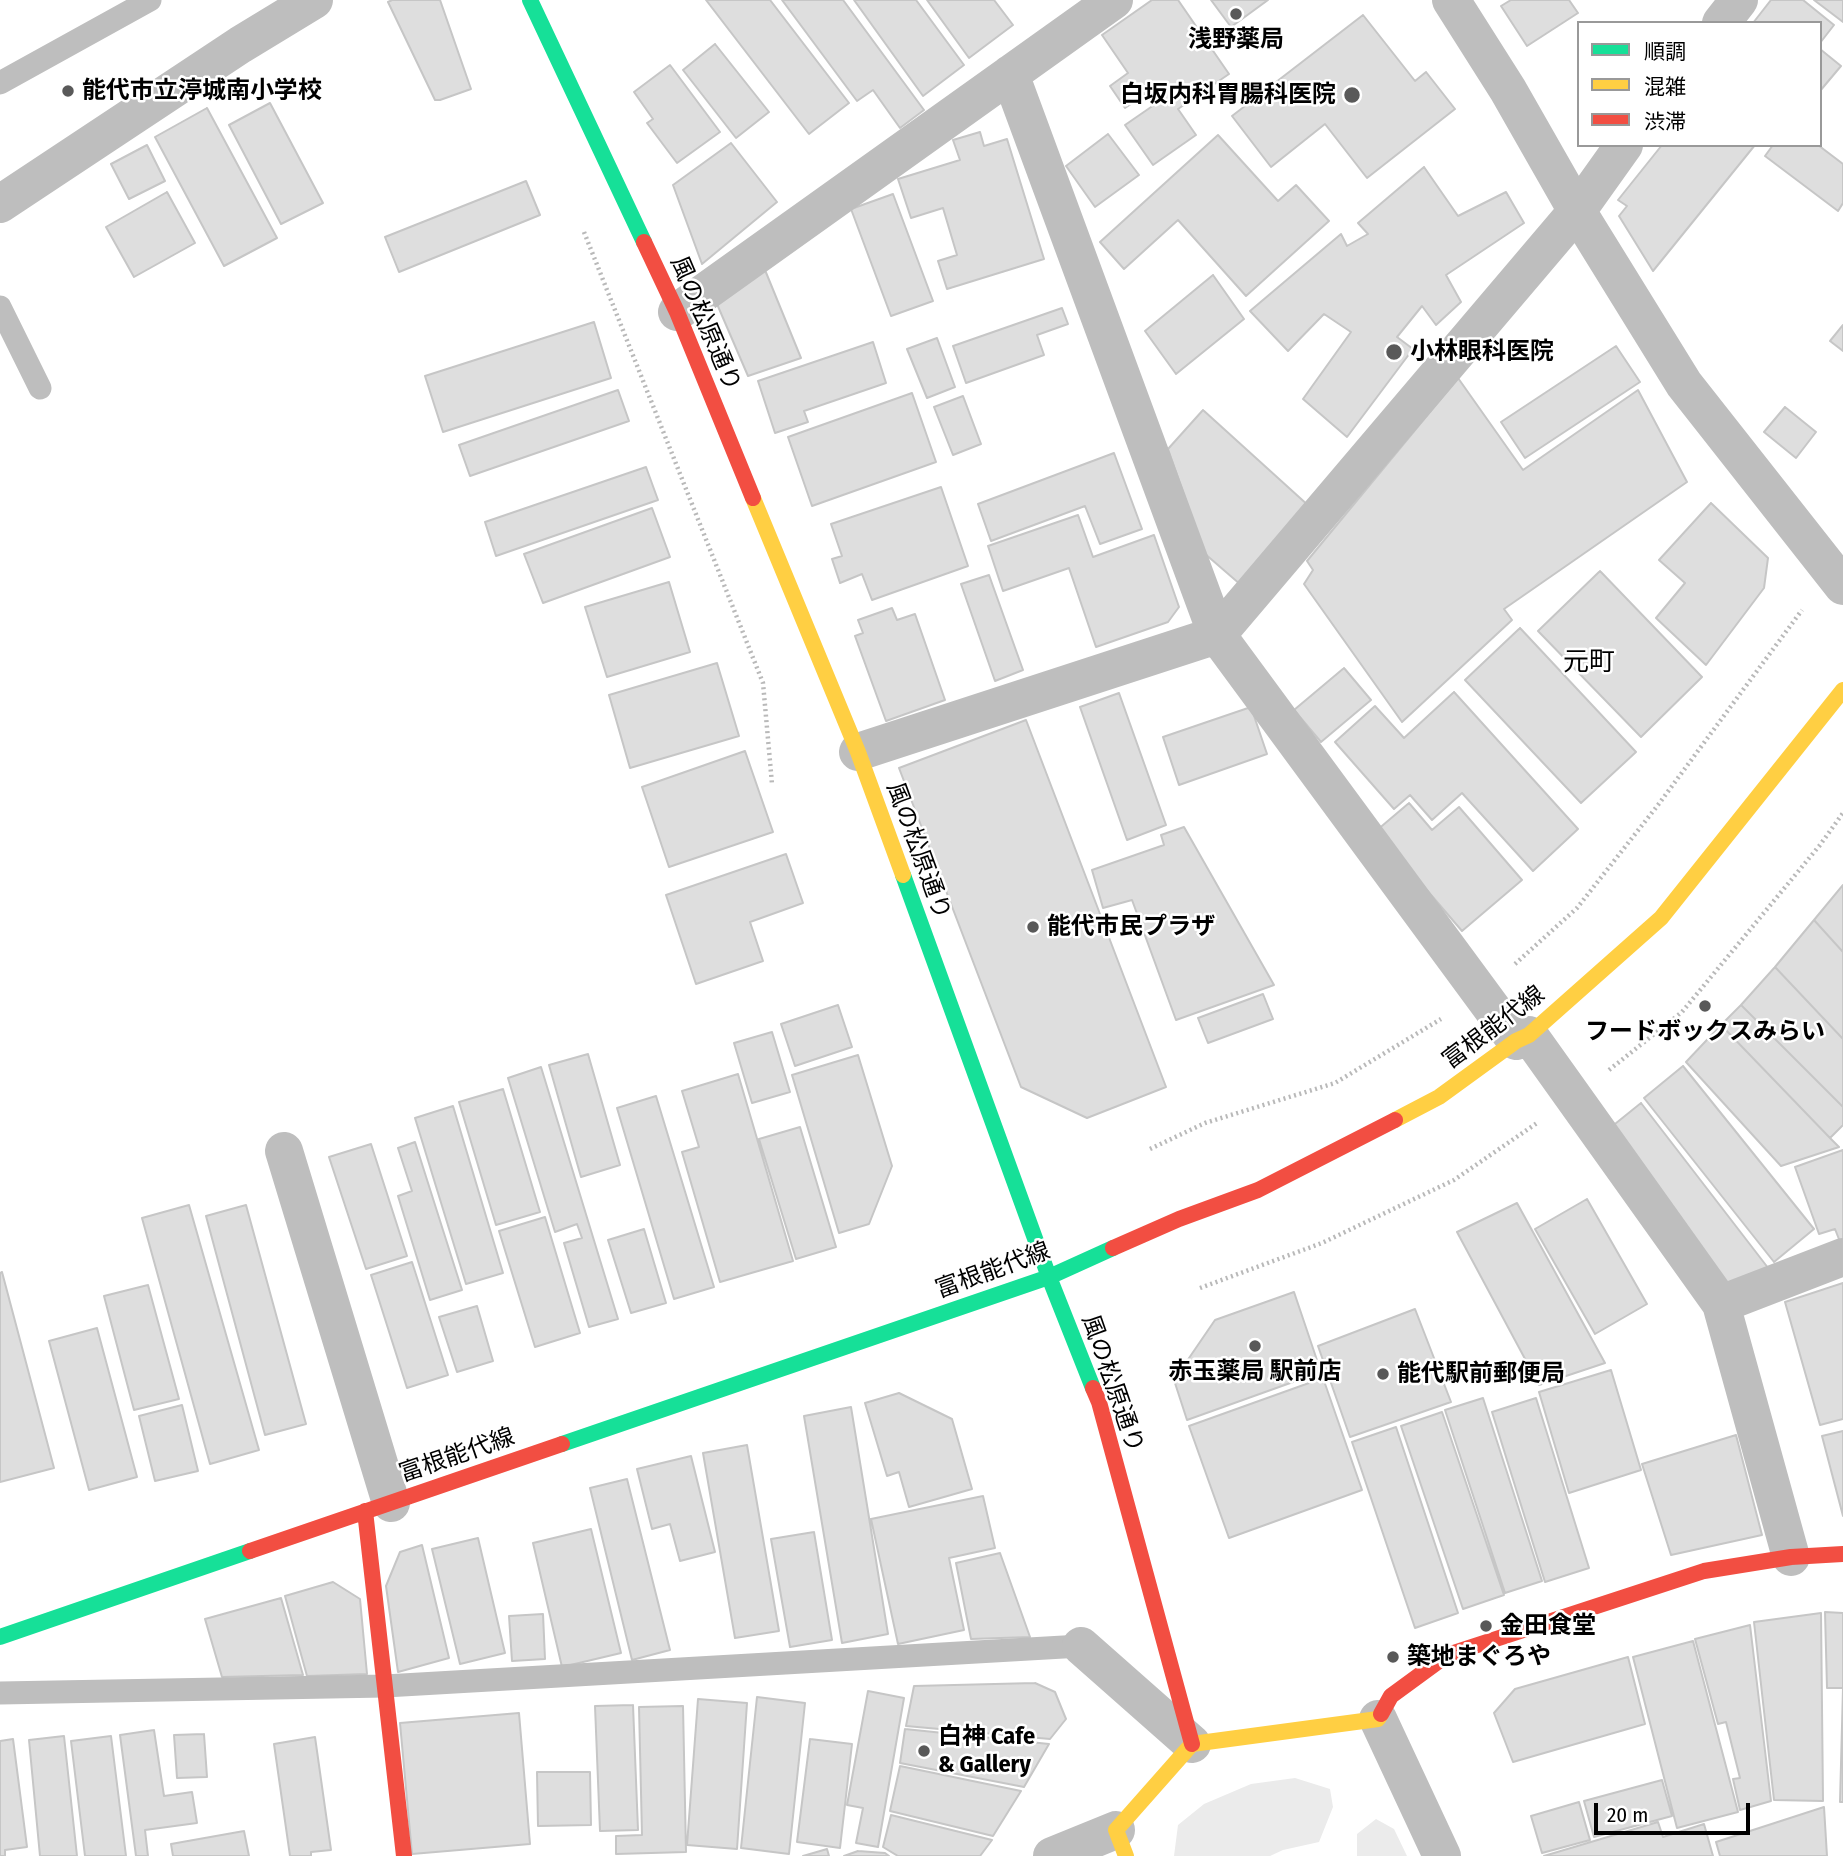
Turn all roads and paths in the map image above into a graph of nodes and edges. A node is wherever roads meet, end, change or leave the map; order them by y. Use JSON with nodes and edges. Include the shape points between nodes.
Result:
{"nodes":[{"id":1,"x":150,"y":0,"type":"edge"},
{"id":2,"x":314,"y":0,"type":"edge"},
{"id":3,"x":530,"y":0,"type":"edge"},
{"id":4,"x":1114,"y":0,"type":"edge"},
{"id":5,"x":1451,"y":0,"type":"edge"},
{"id":6,"x":1739,"y":0,"type":"edge"},
{"id":7,"x":1723,"y":21,"type":"edge"},
{"id":8,"x":1010,"y":74,"type":"junction"},
{"id":9,"x":0,"y":83,"type":"edge"},
{"id":10,"x":1623,"y":147,"type":"edge"},
{"id":11,"x":0,"y":204,"type":"edge"},
{"id":12,"x":1577,"y":211,"type":"junction"},
{"id":13,"x":579,"y":221,"type":"dead end"},
{"id":14,"x":0,"y":307,"type":"edge"},
{"id":15,"x":677,"y":312,"type":"junction"},
{"id":16,"x":40,"y":388,"type":"dead end"},
{"id":17,"x":1837,"y":579,"type":"edge"},
{"id":18,"x":1217,"y":635,"type":"junction"},
{"id":19,"x":1843,"y":690,"type":"edge"},
{"id":20,"x":858,"y":752,"type":"junction"},
{"id":21,"x":772,"y":784,"type":"dead end"},
{"id":22,"x":1482,"y":995,"type":"junction"},
{"id":23,"x":1522,"y":1038,"type":"junction"},
{"id":24,"x":1150,"y":1149,"type":"dead end"},
{"id":25,"x":284,"y":1152,"type":"dead end"},
{"id":26,"x":1843,"y":1257,"type":"edge"},
{"id":27,"x":1049,"y":1278,"type":"junction"},
{"id":28,"x":1721,"y":1304,"type":"junction"},
{"id":29,"x":378,"y":1507,"type":"junction"},
{"id":30,"x":1843,"y":1554,"type":"edge"},
{"id":31,"x":1791,"y":1557,"type":"junction"},
{"id":32,"x":0,"y":1637,"type":"edge"},
{"id":33,"x":1082,"y":1646,"type":"joint"},
{"id":34,"x":384,"y":1686,"type":"junction"},
{"id":35,"x":0,"y":1693,"type":"edge"},
{"id":36,"x":1378,"y":1719,"type":"junction"},
{"id":37,"x":1192,"y":1744,"type":"junction"},
{"id":38,"x":1121,"y":1843,"type":"edge"},
{"id":39,"x":404,"y":1856,"type":"edge"},
{"id":40,"x":1052,"y":1856,"type":"edge"},
{"id":41,"x":1442,"y":1856,"type":"edge"}],
"edges":[{"from":1,"to":9,"type":"lane"},
{"from":2,"to":11,"type":"street"},
{"from":3,"to":15,"type":"street","name":"風の松原通り"},
{"from":4,"to":8,"type":"street"},
{"from":5,"to":12,"type":"street"},
{"from":6,"to":7,"type":"street"},
{"from":8,"to":15,"type":"street"},
{"from":8,"to":18,"type":"street"},
{"from":10,"to":12,"type":"street"},
{"from":12,"to":17,"type":"street","via":[[1684,384]]},
{"from":12,"to":18,"type":"street"},
{"from":13,"to":21,"type":"path","via":[[763,683]]},
{"from":14,"to":16,"type":"lane"},
{"from":15,"to":20,"type":"street","name":"風の松原通り"},
{"from":17,"to":22,"type":"path","via":[[1577,908]]},
{"from":18,"to":20,"type":"street"},
{"from":18,"to":22,"type":"street"},
{"from":19,"to":23,"type":"street","name":"富根能代線","via":[[1661,918]]},
{"from":20,"to":27,"type":"street","name":"風の松原通り"},
{"from":22,"to":23,"type":"street"},
{"from":22,"to":24,"type":"path","via":[[1335,1083],[1205,1123]]},
{"from":23,"to":27,"type":"street","name":"富根能代線","via":[[1439,1097],[1269,1184]]},
{"from":23,"to":28,"type":"street"},
{"from":25,"to":29,"type":"street"},
{"from":26,"to":28,"type":"street"},
{"from":27,"to":29,"type":"street","name":"富根能代線"},
{"from":27,"to":37,"type":"street","name":"風の松原通り","via":[[1099,1402]]},
{"from":28,"to":31,"type":"street"},
{"from":29,"to":32,"type":"street","name":"富根能代線"},
{"from":29,"to":34,"type":"street"},
{"from":30,"to":31,"type":"street"},
{"from":31,"to":36,"type":"street","via":[[1704,1571],[1447,1655],[1391,1696]]},
{"from":33,"to":34,"type":"lane"},
{"from":33,"to":37,"type":"street"},
{"from":34,"to":35,"type":"lane"},
{"from":34,"to":39,"type":"street"},
{"from":36,"to":37,"type":"street"},
{"from":36,"to":41,"type":"street"},
{"from":37,"to":38,"type":"street"},
{"from":38,"to":40,"type":"street"}]}
